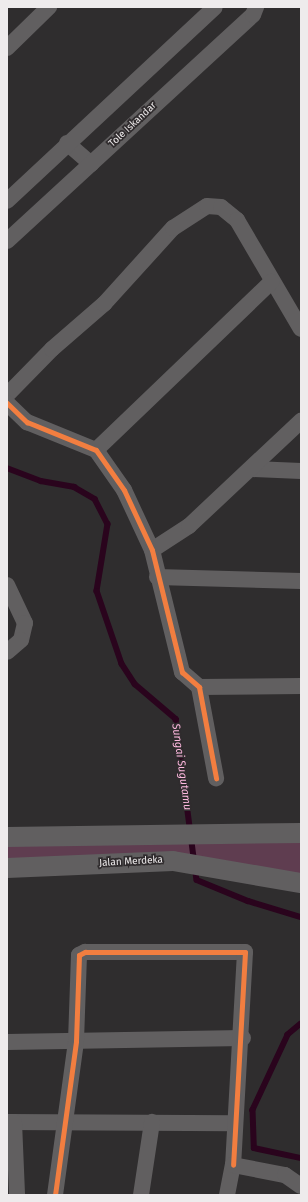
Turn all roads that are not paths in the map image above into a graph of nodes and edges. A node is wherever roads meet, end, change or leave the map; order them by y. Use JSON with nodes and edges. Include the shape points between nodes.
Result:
{"nodes":[{"id":1,"x":49,"y":7,"type":"edge"},
{"id":2,"x":215,"y":7,"type":"edge"},
{"id":3,"x":250,"y":10,"type":"edge"},
{"id":4,"x":7,"y":48,"type":"edge"},
{"id":5,"x":68,"y":143,"type":"junction"},
{"id":6,"x":91,"y":164,"type":"junction"},
{"id":7,"x":7,"y":201,"type":"edge"},
{"id":8,"x":7,"y":241,"type":"edge"},
{"id":9,"x":271,"y":282,"type":"junction"},
{"id":10,"x":301,"y":329,"type":"edge"},
{"id":11,"x":7,"y":395,"type":"edge"},
{"id":12,"x":7,"y":403,"type":"edge"},
{"id":13,"x":301,"y":421,"type":"edge"},
{"id":14,"x":96,"y":450,"type":"junction"},
{"id":15,"x":252,"y":469,"type":"junction"},
{"id":16,"x":301,"y":471,"type":"edge"},
{"id":17,"x":152,"y":550,"type":"junction"},
{"id":18,"x":157,"y":577,"type":"junction"},
{"id":19,"x":301,"y":581,"type":"edge"},
{"id":20,"x":7,"y":586,"type":"edge"},
{"id":21,"x":7,"y":652,"type":"edge"},
{"id":22,"x":301,"y":686,"type":"edge"},
{"id":23,"x":199,"y":687,"type":"junction"},
{"id":24,"x":216,"y":778,"type":"dead end"},
{"id":25,"x":301,"y":833,"type":"edge"},
{"id":26,"x":7,"y":837,"type":"edge"},
{"id":27,"x":7,"y":868,"type":"edge"},
{"id":28,"x":301,"y":883,"type":"edge"},
{"id":29,"x":243,"y":1038,"type":"junction"},
{"id":30,"x":76,"y":1041,"type":"junction"},
{"id":31,"x":7,"y":1042,"type":"edge"},
{"id":32,"x":11,"y":1122,"type":"edge"},
{"id":33,"x":152,"y":1122,"type":"junction"},
{"id":34,"x":65,"y":1123,"type":"junction"},
{"id":35,"x":234,"y":1123,"type":"junction"},
{"id":36,"x":233,"y":1165,"type":"junction"},
{"id":37,"x":301,"y":1186,"type":"edge"},
{"id":38,"x":17,"y":1195,"type":"edge"},
{"id":39,"x":55,"y":1195,"type":"edge"},
{"id":40,"x":141,"y":1195,"type":"edge"},
{"id":41,"x":227,"y":1195,"type":"edge"}],
"edges":[{"from":1,"to":4,"type":"street"},
{"from":2,"to":5,"type":"street"},
{"from":3,"to":6,"type":"street","name":"Tole Iskandar"},
{"from":5,"to":6,"type":"street"},
{"from":5,"to":7,"type":"street"},
{"from":6,"to":8,"type":"street","name":"Tole Iskandar"},
{"from":9,"to":10,"type":"street"},
{"from":9,"to":11,"type":"street","via":[[237,220],[221,207],[208,206],[195,211]]},
{"from":9,"to":14,"type":"street"},
{"from":12,"to":14,"type":"street","via":[[27,422]]},
{"from":13,"to":15,"type":"street"},
{"from":14,"to":17,"type":"street","via":[[124,490]]},
{"from":15,"to":16,"type":"street"},
{"from":15,"to":17,"type":"street","via":[[189,526]]},
{"from":17,"to":18,"type":"street"},
{"from":18,"to":19,"type":"street"},
{"from":18,"to":23,"type":"street","via":[[182,672]]},
{"from":20,"to":21,"type":"street","via":[[25,623],[21,640]]},
{"from":22,"to":23,"type":"street"},
{"from":23,"to":24,"type":"street"},
{"from":25,"to":26,"type":"street","via":[[178,837]]},
{"from":27,"to":28,"type":"street","name":"Jalan Merdeka","via":[[173,861]]},
{"from":29,"to":30,"type":"street"},
{"from":29,"to":30,"type":"street","via":[[245,952],[85,952],[79,955]]},
{"from":29,"to":35,"type":"street"},
{"from":30,"to":31,"type":"street"},
{"from":30,"to":34,"type":"street"},
{"from":32,"to":34,"type":"street"},
{"from":32,"to":38,"type":"street"},
{"from":33,"to":34,"type":"street"},
{"from":33,"to":35,"type":"street"},
{"from":33,"to":40,"type":"street"},
{"from":34,"to":39,"type":"street"},
{"from":35,"to":36,"type":"street"},
{"from":36,"to":37,"type":"street","via":[[285,1175]]},
{"from":36,"to":41,"type":"street"}]}
